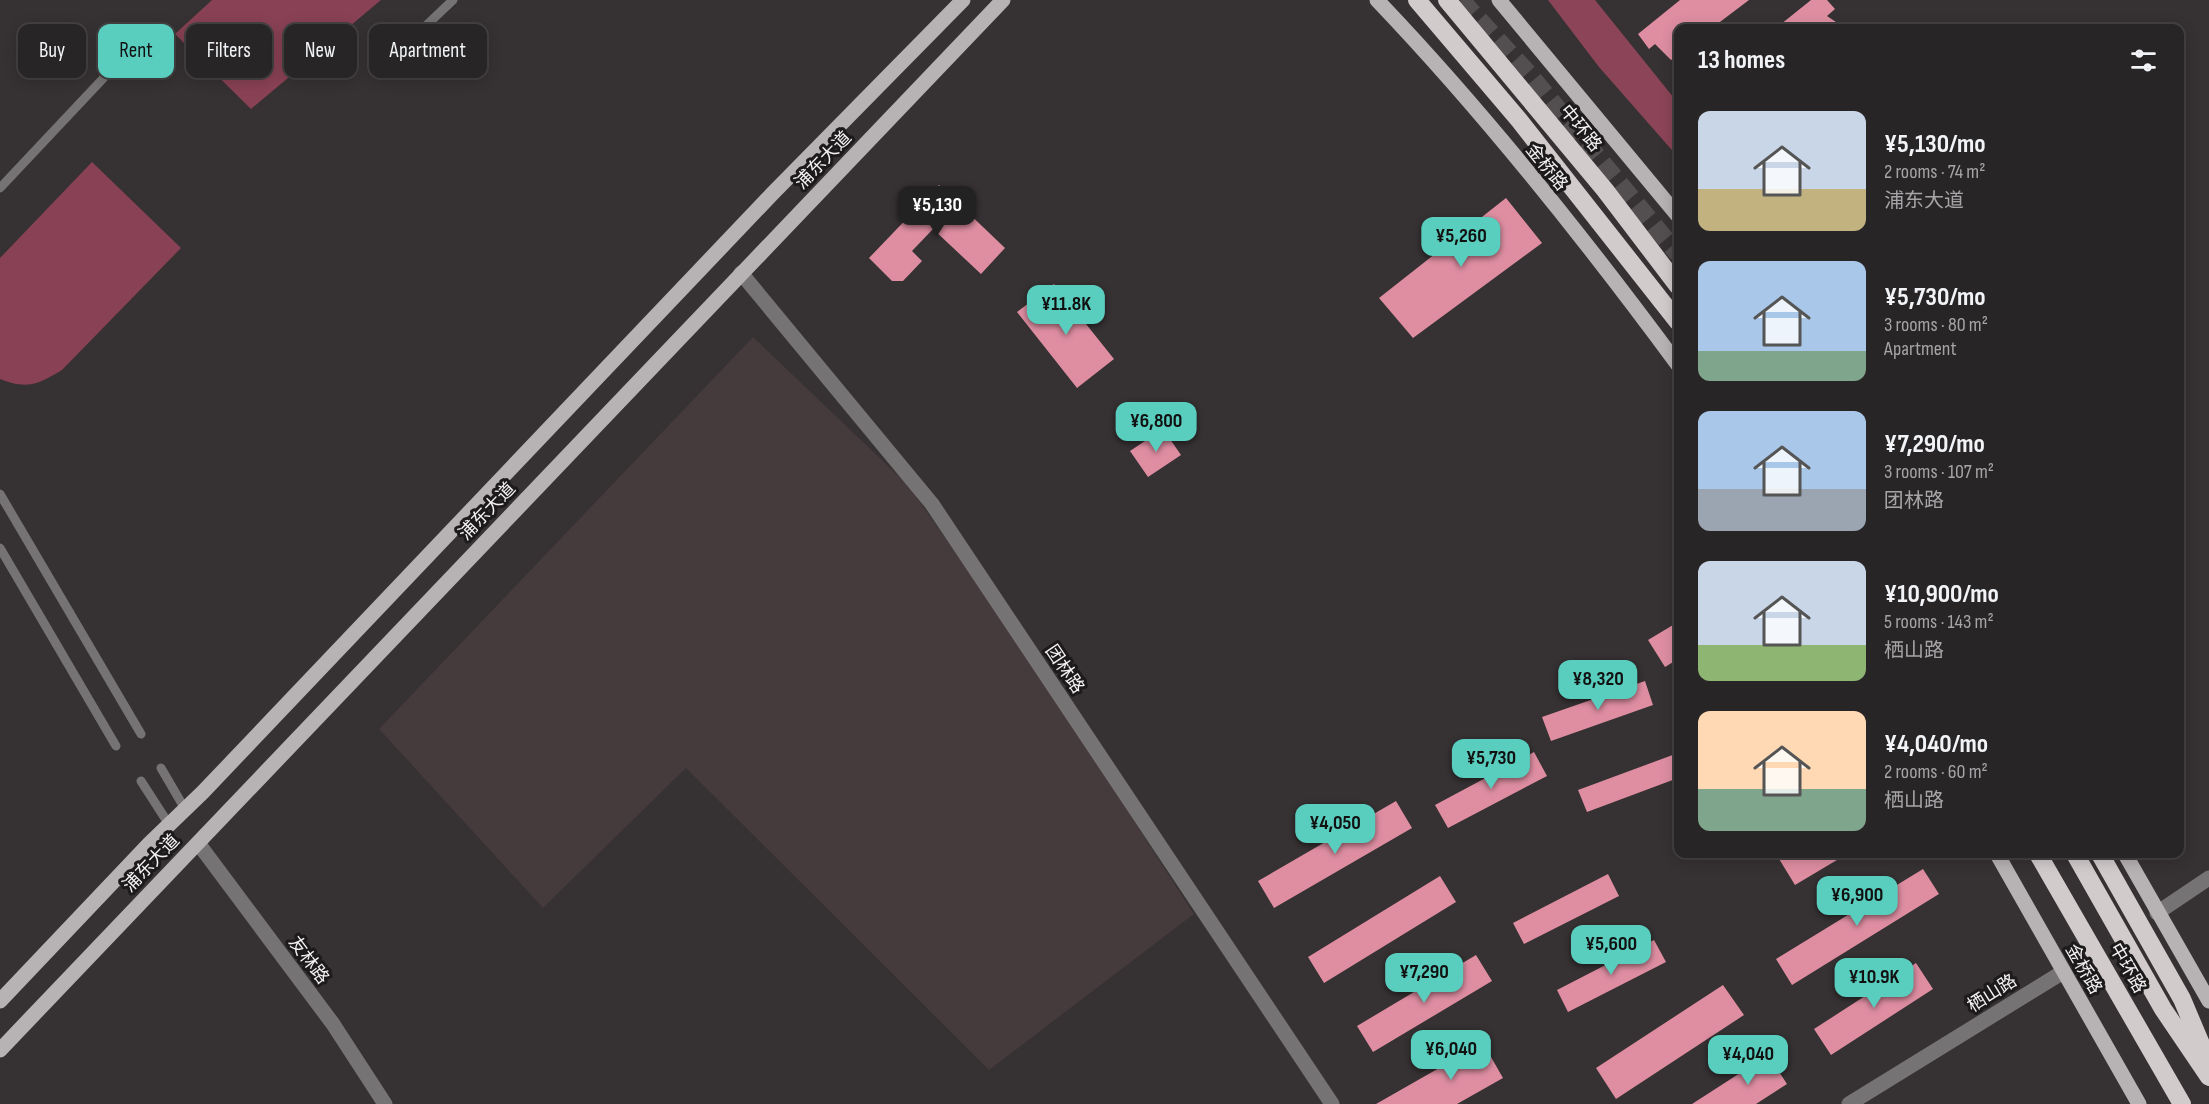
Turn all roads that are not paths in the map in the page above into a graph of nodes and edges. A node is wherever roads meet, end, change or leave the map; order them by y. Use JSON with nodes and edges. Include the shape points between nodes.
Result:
{"nodes":[{"id":1,"x":453,"y":0,"type":"edge"},
{"id":2,"x":963,"y":0,"type":"edge"},
{"id":3,"x":1003,"y":0,"type":"edge"},
{"id":4,"x":1377,"y":0,"type":"edge"},
{"id":5,"x":1417,"y":0,"type":"edge"},
{"id":6,"x":1448,"y":0,"type":"edge"},
{"id":7,"x":1499,"y":0,"type":"edge"},
{"id":8,"x":428,"y":24,"type":"edge"},
{"id":9,"x":104,"y":78,"type":"edge"},
{"id":10,"x":0,"y":188,"type":"edge"},
{"id":11,"x":1674,"y":211,"type":"edge"},
{"id":12,"x":741,"y":273,"type":"junction"},
{"id":13,"x":1674,"y":281,"type":"edge"},
{"id":14,"x":1655,"y":291,"type":"junction"},
{"id":15,"x":1674,"y":317,"type":"edge"},
{"id":16,"x":1674,"y":322,"type":"edge"},
{"id":17,"x":1674,"y":360,"type":"edge"},
{"id":18,"x":0,"y":494,"type":"edge"},
{"id":19,"x":0,"y":548,"type":"edge"},
{"id":20,"x":141,"y":734,"type":"dead end"},
{"id":21,"x":116,"y":746,"type":"dead end"},
{"id":22,"x":161,"y":768,"type":"dead end"},
{"id":23,"x":141,"y":781,"type":"dead end"},
{"id":24,"x":185,"y":809,"type":"junction"},
{"id":25,"x":170,"y":826,"type":"junction"},
{"id":26,"x":198,"y":843,"type":"junction"},
{"id":27,"x":1999,"y":858,"type":"edge"},
{"id":28,"x":2040,"y":858,"type":"edge"},
{"id":29,"x":2077,"y":858,"type":"edge"},
{"id":30,"x":2102,"y":858,"type":"edge"},
{"id":31,"x":2127,"y":858,"type":"edge"},
{"id":32,"x":2209,"y":878,"type":"edge"},
{"id":33,"x":2157,"y":913,"type":"junction"},
{"id":34,"x":2063,"y":972,"type":"junction"},
{"id":35,"x":0,"y":1000,"type":"edge"},
{"id":36,"x":2209,"y":1001,"type":"edge"},
{"id":37,"x":0,"y":1050,"type":"edge"},
{"id":38,"x":2209,"y":1063,"type":"edge"},
{"id":39,"x":2209,"y":1077,"type":"edge"},
{"id":40,"x":386,"y":1104,"type":"edge"},
{"id":41,"x":1332,"y":1104,"type":"edge"},
{"id":42,"x":1849,"y":1104,"type":"edge"},
{"id":43,"x":2139,"y":1104,"type":"edge"},
{"id":44,"x":2182,"y":1104,"type":"edge"}],
"edges":[{"from":1,"to":8,"type":"lane"},
{"from":2,"to":24,"type":"main road","name":"浦东大道","via":[[772,194]]},
{"from":3,"to":12,"type":"main road","name":"浦东大道"},
{"from":4,"to":17,"type":"main road","name":"金桥路","via":[[1475,109]]},
{"from":5,"to":14,"type":"highway","via":[[1533,137]]},
{"from":6,"to":13,"type":"highway","name":"中环路"},
{"from":7,"to":11,"type":"main road"},
{"from":9,"to":10,"type":"lane"},
{"from":12,"to":26,"type":"main road","name":"浦东大道"},
{"from":12,"to":41,"type":"street","name":"团林路","via":[[932,504]]},
{"from":14,"to":15,"type":"highway"},
{"from":14,"to":16,"type":"highway"},
{"from":18,"to":20,"type":"lane"},
{"from":19,"to":21,"type":"lane"},
{"from":22,"to":24,"type":"lane"},
{"from":23,"to":25,"type":"lane"},
{"from":24,"to":25,"type":"main road","name":"浦东大道"},
{"from":25,"to":35,"type":"main road","name":"浦东大道"},
{"from":26,"to":37,"type":"main road","name":"浦东大道"},
{"from":26,"to":40,"type":"street","name":"友林路","via":[[333,1024]]},
{"from":27,"to":34,"type":"main road","name":"金桥路"},
{"from":28,"to":44,"type":"highway","name":"中环路"},
{"from":29,"to":39,"type":"highway","name":"中环路","via":[[2163,1009]]},
{"from":30,"to":38,"type":"highway","via":[[2182,999]]},
{"from":31,"to":33,"type":"main road"},
{"from":32,"to":33,"type":"street"},
{"from":33,"to":36,"type":"main road"},
{"from":34,"to":42,"type":"street","name":"栖山路"},
{"from":34,"to":43,"type":"main road","name":"金桥路"}]}
